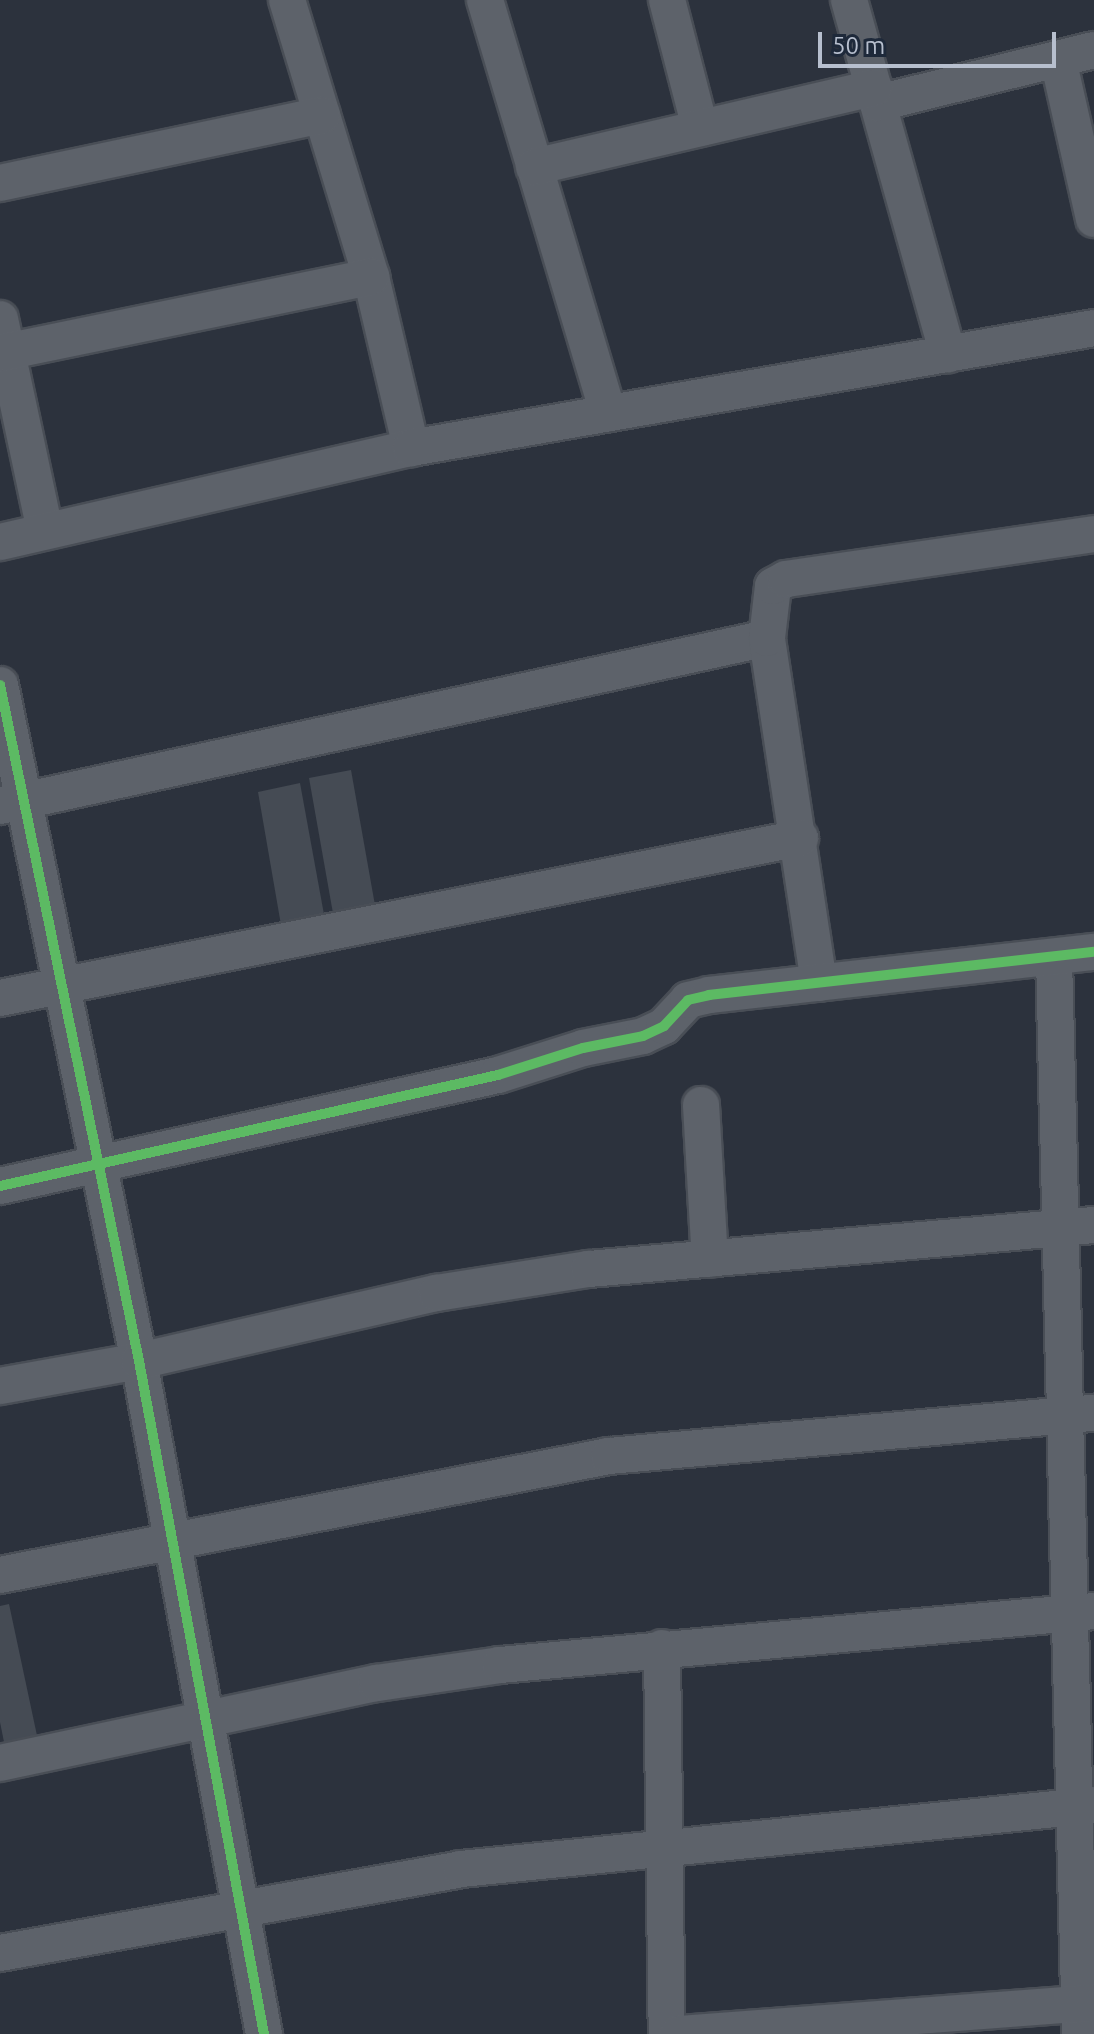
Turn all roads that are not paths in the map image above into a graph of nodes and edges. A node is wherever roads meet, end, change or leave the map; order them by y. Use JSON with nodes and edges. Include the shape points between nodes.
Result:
{"nodes":[{"id":1,"x":287,"y":0,"type":"edge"},
{"id":2,"x":485,"y":0,"type":"edge"},
{"id":3,"x":667,"y":0,"type":"edge"},
{"id":4,"x":849,"y":0,"type":"edge"},
{"id":5,"x":1094,"y":50,"type":"edge"},
{"id":6,"x":1058,"y":59,"type":"junction"},
{"id":7,"x":876,"y":96,"type":"junction"},
{"id":8,"x":322,"y":115,"type":"junction"},
{"id":9,"x":700,"y":128,"type":"junction"},
{"id":10,"x":534,"y":167,"type":"junction"},
{"id":11,"x":0,"y":183,"type":"edge"},
{"id":12,"x":1094,"y":219,"type":"edge"},
{"id":13,"x":371,"y":277,"type":"junction"},
{"id":14,"x":1094,"y":328,"type":"edge"},
{"id":15,"x":3,"y":341,"type":"edge"},
{"id":16,"x":948,"y":354,"type":"junction"},
{"id":17,"x":608,"y":413,"type":"junction"},
{"id":18,"x":411,"y":448,"type":"junction"},
{"id":19,"x":45,"y":530,"type":"junction"},
{"id":20,"x":1094,"y":534,"type":"edge"},
{"id":21,"x":0,"y":542,"type":"edge"},
{"id":22,"x":767,"y":638,"type":"junction"},
{"id":23,"x":0,"y":685,"type":"edge"},
{"id":24,"x":11,"y":804,"type":"edge"},
{"id":25,"x":800,"y":838,"type":"junction"},
{"id":26,"x":1094,"y":952,"type":"edge"},
{"id":27,"x":1054,"y":957,"type":"junction"},
{"id":28,"x":819,"y":983,"type":"junction"},
{"id":29,"x":59,"y":986,"type":"junction"},
{"id":30,"x":0,"y":998,"type":"edge"},
{"id":31,"x":701,"y":1105,"type":"dead end"},
{"id":32,"x":96,"y":1165,"type":"junction"},
{"id":33,"x":0,"y":1186,"type":"edge"},
{"id":34,"x":1079,"y":1227,"type":"edge"},
{"id":35,"x":710,"y":1259,"type":"junction"},
{"id":36,"x":139,"y":1361,"type":"junction"},
{"id":37,"x":0,"y":1386,"type":"edge"},
{"id":38,"x":1081,"y":1414,"type":"edge"},
{"id":39,"x":172,"y":1541,"type":"junction"},
{"id":40,"x":0,"y":1575,"type":"edge"},
{"id":41,"x":1081,"y":1612,"type":"edge"},
{"id":42,"x":662,"y":1648,"type":"junction"},
{"id":43,"x":209,"y":1722,"type":"junction"},
{"id":44,"x":0,"y":1763,"type":"edge"},
{"id":45,"x":1085,"y":1806,"type":"edge"},
{"id":46,"x":662,"y":1846,"type":"junction"},
{"id":47,"x":241,"y":1909,"type":"junction"},
{"id":48,"x":0,"y":1953,"type":"edge"},
{"id":49,"x":1085,"y":2014,"type":"edge"},
{"id":50,"x":264,"y":2034,"type":"edge"},
{"id":51,"x":667,"y":2034,"type":"edge"},
{"id":52,"x":678,"y":2034,"type":"edge"}],
"edges":[{"from":1,"to":8,"type":"street"},
{"from":2,"to":10,"type":"street"},
{"from":3,"to":9,"type":"street"},
{"from":4,"to":7,"type":"street"},
{"from":5,"to":6,"type":"street"},
{"from":6,"to":7,"type":"street"},
{"from":6,"to":12,"type":"street"},
{"from":7,"to":9,"type":"street"},
{"from":7,"to":16,"type":"street"},
{"from":8,"to":11,"type":"street"},
{"from":8,"to":13,"type":"street"},
{"from":9,"to":10,"type":"street"},
{"from":10,"to":17,"type":"street"},
{"from":13,"to":15,"type":"street"},
{"from":13,"to":18,"type":"street"},
{"from":14,"to":16,"type":"street"},
{"from":15,"to":19,"type":"street"},
{"from":16,"to":17,"type":"street"},
{"from":17,"to":18,"type":"street"},
{"from":18,"to":19,"type":"street"},
{"from":19,"to":21,"type":"street"},
{"from":20,"to":22,"type":"street","via":[[786,579],[773,586],[768,599]]},
{"from":22,"to":24,"type":"street"},
{"from":22,"to":25,"type":"street"},
{"from":23,"to":24,"type":"street"},
{"from":24,"to":29,"type":"street"},
{"from":25,"to":28,"type":"street"},
{"from":25,"to":29,"type":"street"},
{"from":26,"to":27,"type":"street"},
{"from":27,"to":28,"type":"street"},
{"from":27,"to":34,"type":"street"},
{"from":28,"to":32,"type":"street","via":[[688,1000],[664,1026],[643,1036],[498,1075]]},
{"from":29,"to":30,"type":"street"},
{"from":29,"to":32,"type":"street"},
{"from":31,"to":35,"type":"street"},
{"from":32,"to":33,"type":"street"},
{"from":32,"to":36,"type":"street"},
{"from":34,"to":35,"type":"street"},
{"from":34,"to":38,"type":"street"},
{"from":35,"to":36,"type":"street","via":[[589,1269],[437,1293]]},
{"from":36,"to":37,"type":"street"},
{"from":36,"to":39,"type":"street"},
{"from":38,"to":39,"type":"street","via":[[609,1456]]},
{"from":38,"to":41,"type":"street"},
{"from":39,"to":40,"type":"street"},
{"from":39,"to":43,"type":"street"},
{"from":41,"to":42,"type":"street"},
{"from":41,"to":45,"type":"street"},
{"from":42,"to":43,"type":"street","via":[[377,1683]]},
{"from":42,"to":46,"type":"street"},
{"from":43,"to":44,"type":"street"},
{"from":43,"to":47,"type":"street"},
{"from":45,"to":46,"type":"street"},
{"from":45,"to":49,"type":"street"},
{"from":46,"to":47,"type":"street","via":[[461,1869]]},
{"from":46,"to":51,"type":"street"},
{"from":47,"to":48,"type":"street"},
{"from":47,"to":50,"type":"street"},
{"from":49,"to":52,"type":"street"}]}
